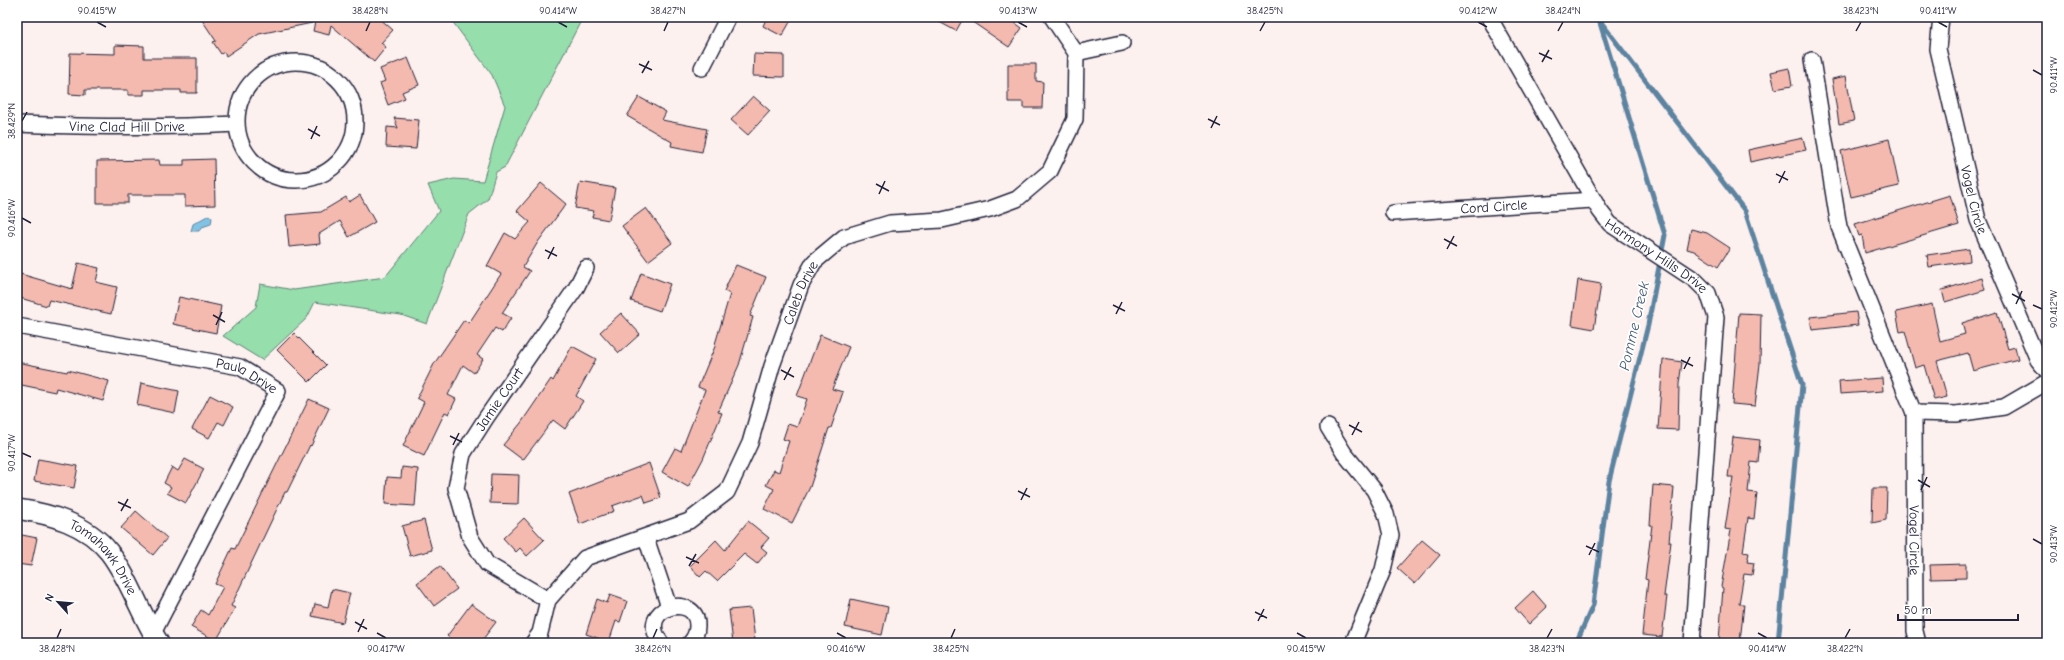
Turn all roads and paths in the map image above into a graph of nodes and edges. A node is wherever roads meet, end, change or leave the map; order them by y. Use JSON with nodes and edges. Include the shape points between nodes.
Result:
{"nodes":[{"id":1,"x":728,"y":17,"type":"edge"},
{"id":2,"x":1052,"y":17,"type":"edge"},
{"id":3,"x":1489,"y":17,"type":"edge"},
{"id":4,"x":1942,"y":17,"type":"edge"},
{"id":5,"x":1122,"y":43,"type":"dead end"},
{"id":6,"x":1076,"y":53,"type":"junction"},
{"id":7,"x":1812,"y":60,"type":"dead end"},
{"id":8,"x":702,"y":68,"type":"dead end"},
{"id":9,"x":17,"y":124,"type":"edge"},
{"id":10,"x":236,"y":124,"type":"junction"},
{"id":11,"x":1593,"y":200,"type":"junction"},
{"id":12,"x":1394,"y":213,"type":"dead end"},
{"id":13,"x":586,"y":268,"type":"dead end"},
{"id":14,"x":17,"y":326,"type":"edge"},
{"id":15,"x":2047,"y":371,"type":"edge"},
{"id":16,"x":2047,"y":382,"type":"edge"},
{"id":17,"x":1914,"y":413,"type":"junction"},
{"id":18,"x":1328,"y":426,"type":"dead end"},
{"id":19,"x":17,"y":509,"type":"edge"},
{"id":20,"x":646,"y":538,"type":"junction"},
{"id":21,"x":548,"y":600,"type":"junction"},
{"id":22,"x":669,"y":607,"type":"junction"},
{"id":23,"x":156,"y":638,"type":"edge"},
{"id":24,"x":539,"y":640,"type":"edge"},
{"id":25,"x":661,"y":643,"type":"edge"},
{"id":26,"x":690,"y":643,"type":"edge"},
{"id":27,"x":1353,"y":643,"type":"edge"},
{"id":28,"x":1692,"y":643,"type":"edge"},
{"id":29,"x":1918,"y":643,"type":"edge"}],
"edges":[{"from":1,"to":8,"type":"street"},
{"from":2,"to":6,"type":"street"},
{"from":3,"to":11,"type":"street","name":"Harmony Hills Drive"},
{"from":4,"to":15,"type":"street","name":"Vogel Circle","via":[[1938,48],[1978,220],[2038,360]]},
{"from":5,"to":6,"type":"street"},
{"from":6,"to":20,"type":"street","name":"Caleb Drive","via":[[1075,119],[1050,171],[1017,199],[990,209],[942,220],[890,223],[844,237],[814,262],[801,285],[772,366],[750,443],[727,492],[689,521]]},
{"from":7,"to":17,"type":"street","name":"Vogel Circle","via":[[1838,227]]},
{"from":9,"to":10,"type":"street","name":"Vine Clad Hill Drive","via":[[106,128]]},
{"from":10,"to":10,"type":"street","via":[[240,141],[248,156],[260,169],[275,177],[292,181],[314,178],[338,163],[348,148],[355,122],[352,101],[346,88],[337,78],[322,67],[296,61],[279,64],[254,79],[242,97]]},
{"from":11,"to":12,"type":"street","name":"Cord Circle"},
{"from":11,"to":28,"type":"street","name":"Harmony Hills Drive","via":[[1610,224],[1677,268],[1708,293],[1716,317]]},
{"from":13,"to":21,"type":"street","name":"Jamie Court","via":[[576,288],[463,454],[456,488],[470,537],[487,564]]},
{"from":14,"to":23,"type":"street","name":"Paula Drive","via":[[240,367],[278,391]]},
{"from":16,"to":17,"type":"street","via":[[2004,406],[1956,414]]},
{"from":17,"to":29,"type":"street","name":"Vogel Circle"},
{"from":18,"to":27,"type":"street","via":[[1344,453],[1374,490],[1386,514],[1390,535],[1383,570]]},
{"from":19,"to":23,"type":"street","name":"Tomahawk Drive","via":[[50,515],[73,524],[92,536],[109,552]]},
{"from":20,"to":21,"type":"street","name":"Caleb Drive","via":[[585,558]]},
{"from":20,"to":22,"type":"street"},
{"from":21,"to":24,"type":"street","name":"Caleb Drive"},
{"from":22,"to":25,"type":"street","via":[[661,611],[656,619],[654,628]]},
{"from":22,"to":26,"type":"street","via":[[687,608],[694,614],[697,632]]}]}
